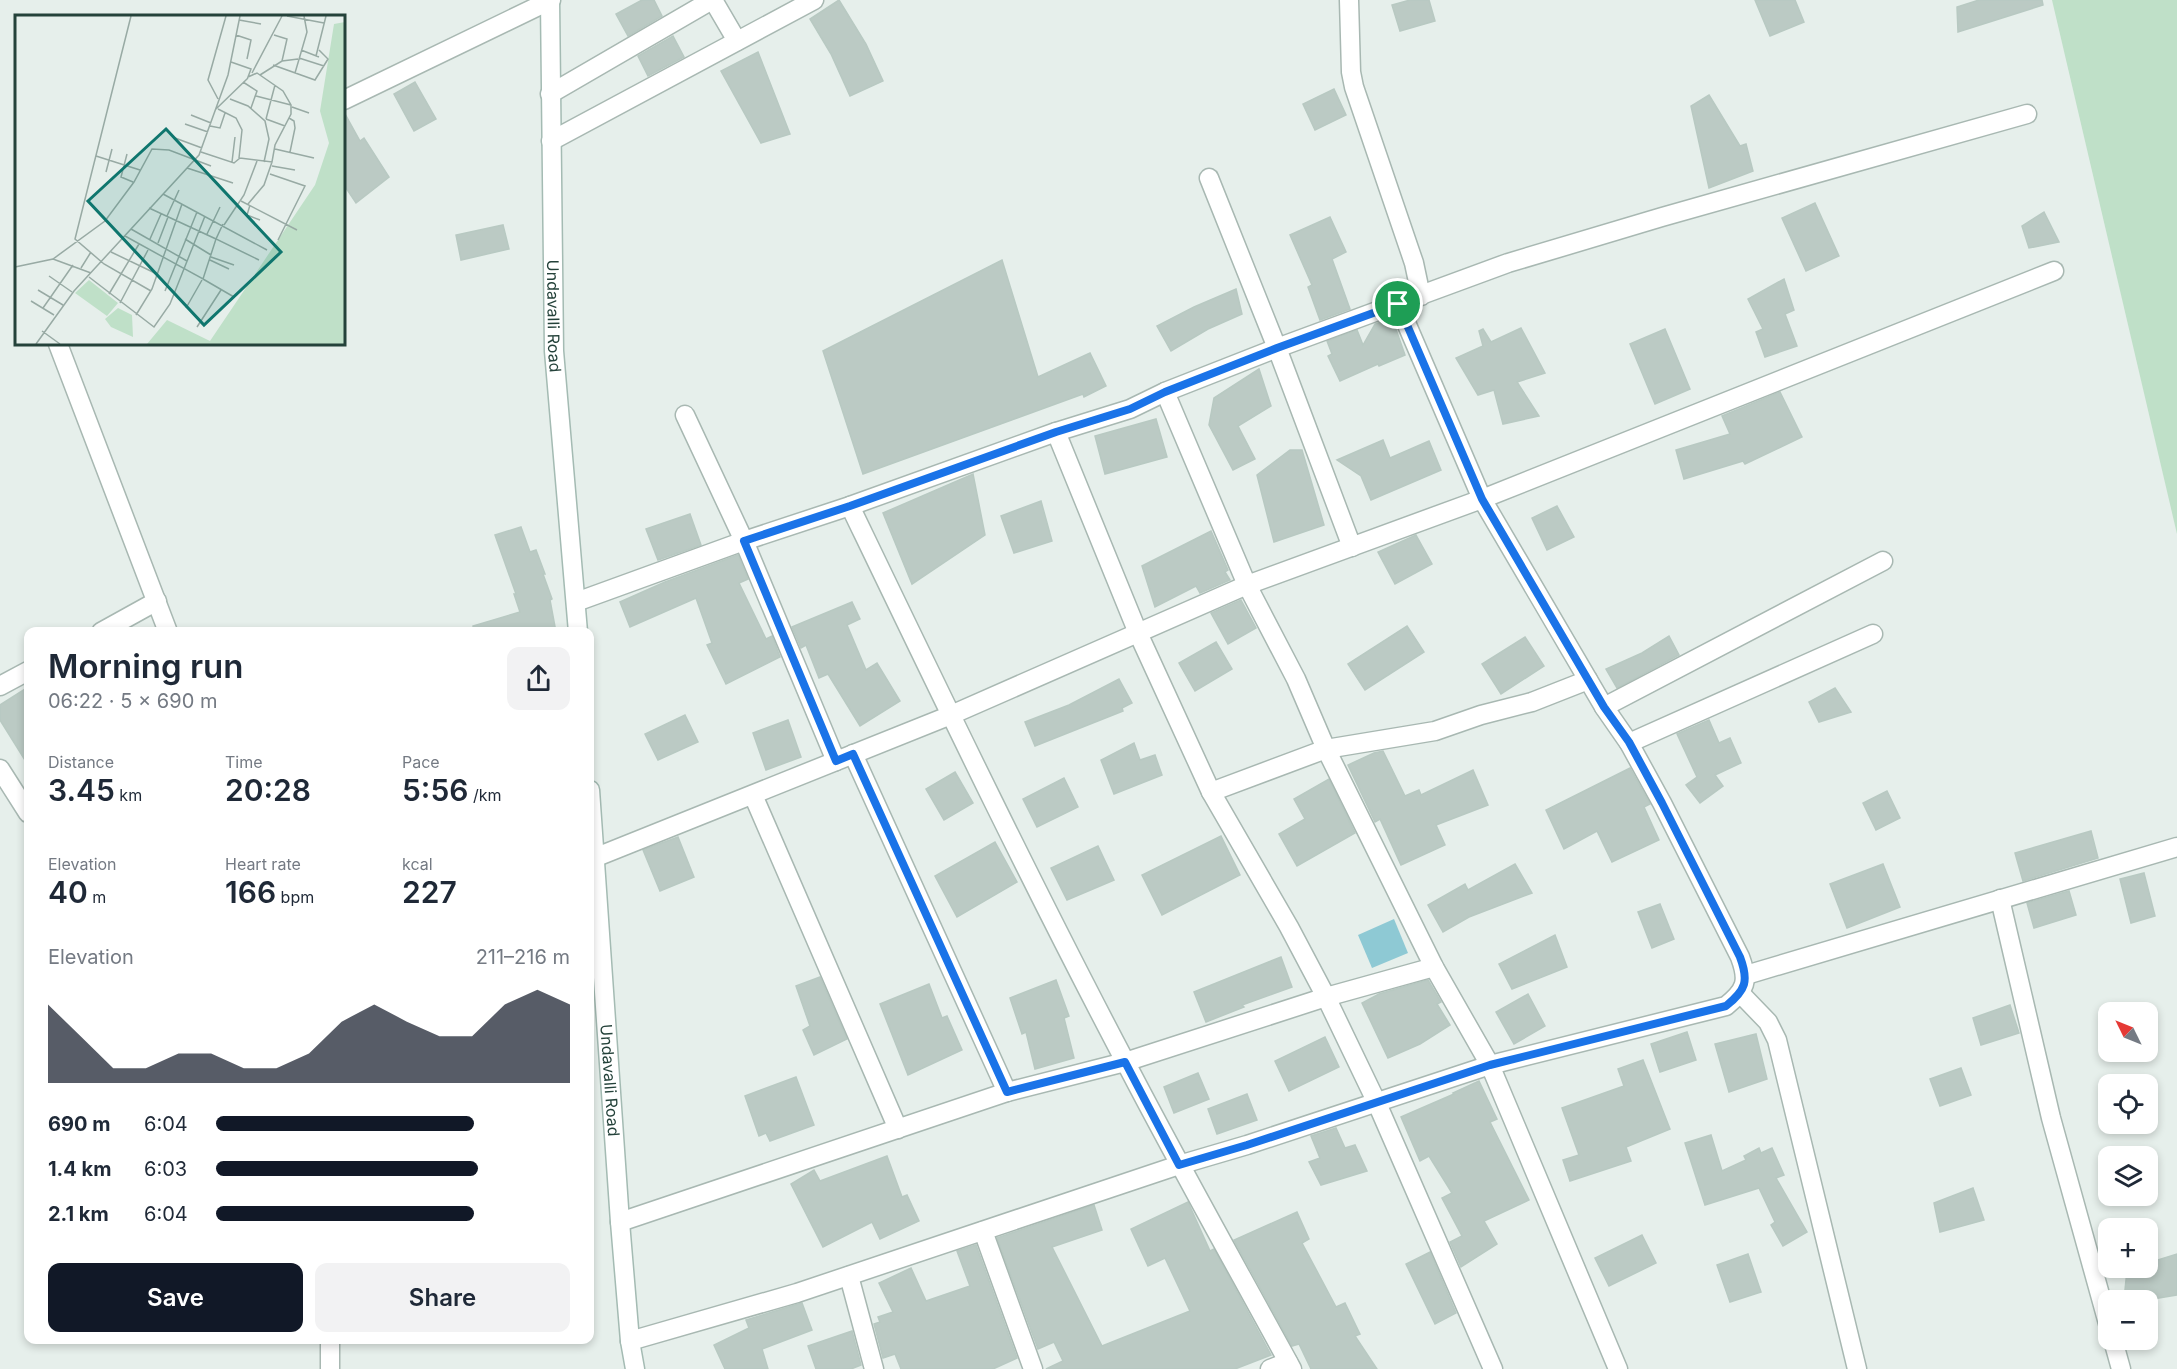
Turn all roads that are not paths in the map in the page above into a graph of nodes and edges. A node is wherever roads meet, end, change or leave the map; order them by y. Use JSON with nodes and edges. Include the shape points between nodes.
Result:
{"nodes":[{"id":1,"x":550,"y":0,"type":"edge"},
{"id":2,"x":712,"y":0,"type":"edge"},
{"id":3,"x":814,"y":0,"type":"edge"},
{"id":4,"x":1349,"y":0,"type":"edge"},
{"id":5,"x":737,"y":41,"type":"junction"},
{"id":6,"x":550,"y":94,"type":"junction"},
{"id":7,"x":345,"y":100,"type":"edge"},
{"id":8,"x":2027,"y":114,"type":"dead end"},
{"id":9,"x":551,"y":141,"type":"junction"},
{"id":10,"x":1209,"y":178,"type":"dead end"},
{"id":11,"x":2054,"y":270,"type":"dead end"},
{"id":12,"x":1421,"y":296,"type":"junction"},
{"id":13,"x":1398,"y":304,"type":"junction"},
{"id":14,"x":58,"y":345,"type":"edge"},
{"id":15,"x":1277,"y":348,"type":"junction"},
{"id":16,"x":1165,"y":392,"type":"junction"},
{"id":17,"x":685,"y":415,"type":"dead end"},
{"id":18,"x":1056,"y":432,"type":"junction"},
{"id":19,"x":1482,"y":499,"type":"junction"},
{"id":20,"x":850,"y":506,"type":"junction"},
{"id":21,"x":744,"y":541,"type":"junction"},
{"id":22,"x":1352,"y":547,"type":"junction"},
{"id":23,"x":1883,"y":561,"type":"dead end"},
{"id":24,"x":1247,"y":585,"type":"junction"},
{"id":25,"x":157,"y":601,"type":"junction"},
{"id":26,"x":576,"y":602,"type":"junction"},
{"id":27,"x":110,"y":627,"type":"edge"},
{"id":28,"x":166,"y":627,"type":"edge"},
{"id":29,"x":578,"y":627,"type":"edge"},
{"id":30,"x":1138,"y":633,"type":"junction"},
{"id":31,"x":1873,"y":634,"type":"dead end"},
{"id":32,"x":24,"y":673,"type":"edge"},
{"id":33,"x":1588,"y":680,"type":"junction"},
{"id":34,"x":0,"y":686,"type":"edge"},
{"id":35,"x":1604,"y":707,"type":"junction"},
{"id":36,"x":951,"y":715,"type":"junction"},
{"id":37,"x":1629,"y":742,"type":"junction"},
{"id":38,"x":1326,"y":749,"type":"junction"},
{"id":39,"x":853,"y":754,"type":"junction"},
{"id":40,"x":836,"y":761,"type":"junction"},
{"id":41,"x":0,"y":769,"type":"edge"},
{"id":42,"x":1210,"y":792,"type":"junction"},
{"id":43,"x":753,"y":795,"type":"junction"},
{"id":44,"x":24,"y":807,"type":"edge"},
{"id":45,"x":2177,"y":847,"type":"edge"},
{"id":46,"x":594,"y":858,"type":"joint"},
{"id":47,"x":2000,"y":899,"type":"junction"},
{"id":48,"x":1434,"y":967,"type":"junction"},
{"id":49,"x":1746,"y":975,"type":"junction"},
{"id":50,"x":1741,"y":994,"type":"junction"},
{"id":51,"x":1326,"y":997,"type":"junction"},
{"id":52,"x":1125,"y":1062,"type":"junction"},
{"id":53,"x":1490,"y":1065,"type":"junction"},
{"id":54,"x":1007,"y":1092,"type":"junction"},
{"id":55,"x":1376,"y":1101,"type":"junction"},
{"id":56,"x":898,"y":1128,"type":"junction"},
{"id":57,"x":1179,"y":1165,"type":"junction"},
{"id":58,"x":620,"y":1222,"type":"junction"},
{"id":59,"x":983,"y":1231,"type":"junction"},
{"id":60,"x":849,"y":1276,"type":"junction"},
{"id":61,"x":2099,"y":1290,"type":"edge"},
{"id":62,"x":630,"y":1341,"type":"junction"},
{"id":63,"x":330,"y":1344,"type":"edge"},
{"id":64,"x":2115,"y":1350,"type":"edge"},
{"id":65,"x":1290,"y":1366,"type":"edge"},
{"id":66,"x":330,"y":1369,"type":"edge"},
{"id":67,"x":635,"y":1369,"type":"edge"},
{"id":68,"x":874,"y":1369,"type":"edge"},
{"id":69,"x":1033,"y":1369,"type":"edge"},
{"id":70,"x":1270,"y":1369,"type":"edge"},
{"id":71,"x":1493,"y":1369,"type":"edge"},
{"id":72,"x":1618,"y":1369,"type":"edge"},
{"id":73,"x":1857,"y":1369,"type":"edge"},
{"id":74,"x":2121,"y":1369,"type":"edge"}],
"edges":[{"from":1,"to":6,"type":"street","name":"Undavalli Road"},
{"from":1,"to":7,"type":"street"},
{"from":2,"to":5,"type":"street"},
{"from":2,"to":6,"type":"street"},
{"from":3,"to":5,"type":"street"},
{"from":4,"to":12,"type":"street","via":[[1354,87],[1414,263]]},
{"from":5,"to":9,"type":"street"},
{"from":6,"to":9,"type":"street","name":"Undavalli Road"},
{"from":8,"to":12,"type":"street","via":[[1673,214],[1530,257]]},
{"from":9,"to":26,"type":"street","name":"Undavalli Road","via":[[554,351]]},
{"from":10,"to":15,"type":"street"},
{"from":11,"to":19,"type":"street"},
{"from":12,"to":13,"type":"street"},
{"from":13,"to":15,"type":"street"},
{"from":13,"to":19,"type":"street"},
{"from":14,"to":25,"type":"street"},
{"from":15,"to":16,"type":"street"},
{"from":15,"to":22,"type":"street"},
{"from":16,"to":18,"type":"street","via":[[1130,409]]},
{"from":16,"to":24,"type":"street"},
{"from":17,"to":21,"type":"street"},
{"from":18,"to":20,"type":"street"},
{"from":18,"to":30,"type":"street"},
{"from":19,"to":22,"type":"street"},
{"from":19,"to":33,"type":"street"},
{"from":20,"to":21,"type":"street"},
{"from":20,"to":36,"type":"street"},
{"from":21,"to":26,"type":"street"},
{"from":21,"to":40,"type":"street"},
{"from":22,"to":24,"type":"street"},
{"from":23,"to":35,"type":"street"},
{"from":24,"to":30,"type":"street"},
{"from":24,"to":38,"type":"street","via":[[1296,679]]},
{"from":25,"to":27,"type":"street"},
{"from":25,"to":28,"type":"street"},
{"from":26,"to":29,"type":"street","name":"Undavalli Road"},
{"from":30,"to":36,"type":"street"},
{"from":30,"to":42,"type":"street"},
{"from":31,"to":37,"type":"street"},
{"from":32,"to":34,"type":"street"},
{"from":33,"to":35,"type":"street"},
{"from":33,"to":38,"type":"street","via":[[1532,702],[1435,731]]},
{"from":35,"to":37,"type":"street"},
{"from":36,"to":39,"type":"street"},
{"from":36,"to":52,"type":"street"},
{"from":37,"to":49,"type":"street"},
{"from":38,"to":42,"type":"street"},
{"from":38,"to":48,"type":"street"},
{"from":39,"to":40,"type":"street"},
{"from":39,"to":54,"type":"street"},
{"from":40,"to":43,"type":"street"},
{"from":41,"to":44,"type":"street"},
{"from":42,"to":51,"type":"street"},
{"from":43,"to":46,"type":"street"},
{"from":43,"to":56,"type":"street"},
{"from":45,"to":47,"type":"street"},
{"from":46,"to":58,"type":"street","name":"Undavalli Road"},
{"from":47,"to":49,"type":"street"},
{"from":47,"to":61,"type":"street","via":[[2051,1118]]},
{"from":48,"to":51,"type":"street"},
{"from":48,"to":53,"type":"street"},
{"from":49,"to":50,"type":"street"},
{"from":50,"to":53,"type":"street","via":[[1726,1006]]},
{"from":50,"to":73,"type":"street","via":[[1768,1022],[1777,1040]]},
{"from":51,"to":52,"type":"street"},
{"from":51,"to":55,"type":"street"},
{"from":52,"to":54,"type":"street"},
{"from":52,"to":57,"type":"street"},
{"from":53,"to":55,"type":"street"},
{"from":53,"to":72,"type":"street"},
{"from":54,"to":56,"type":"street"},
{"from":55,"to":57,"type":"street"},
{"from":55,"to":71,"type":"street"},
{"from":56,"to":58,"type":"street"},
{"from":57,"to":59,"type":"street"},
{"from":57,"to":65,"type":"street"},
{"from":58,"to":62,"type":"street","name":"Undavalli Road"},
{"from":59,"to":60,"type":"street"},
{"from":59,"to":69,"type":"street"},
{"from":60,"to":62,"type":"street"},
{"from":60,"to":68,"type":"street"},
{"from":62,"to":67,"type":"street","name":"Undavalli Road"},
{"from":63,"to":66,"type":"street"},
{"from":64,"to":74,"type":"street"},
{"from":65,"to":70,"type":"street"}]}
